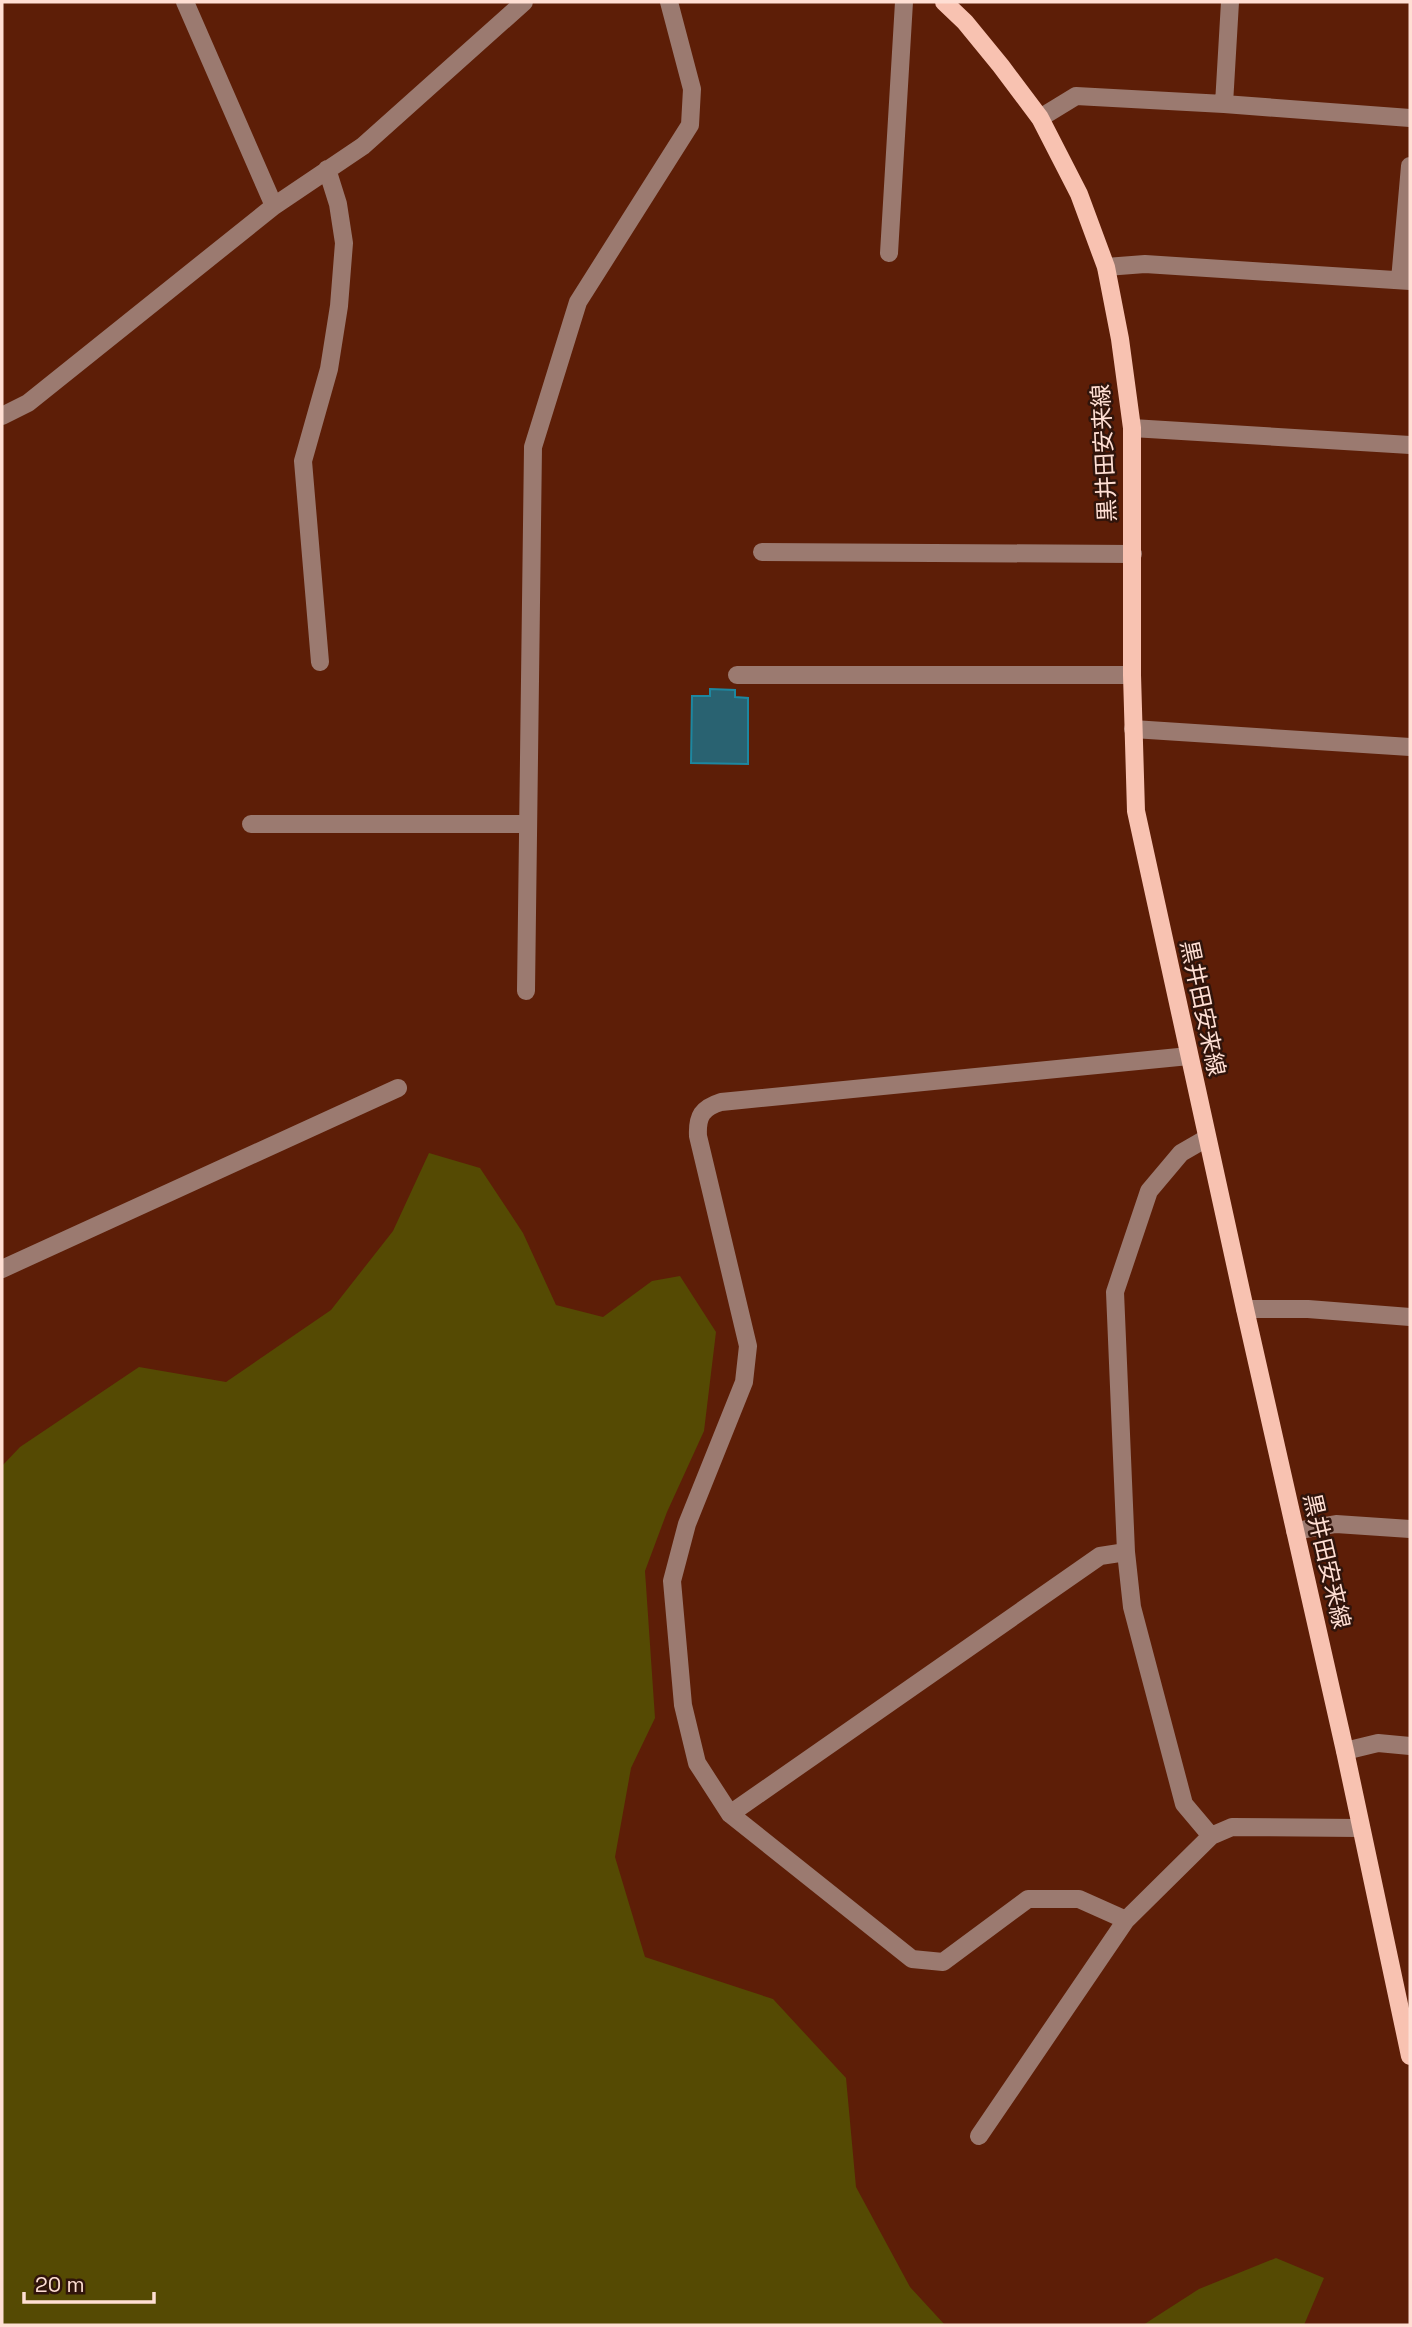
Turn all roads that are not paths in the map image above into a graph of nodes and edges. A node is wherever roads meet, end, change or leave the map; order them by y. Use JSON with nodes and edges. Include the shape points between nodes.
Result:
{"nodes":[{"id":1,"x":185,"y":2,"type":"edge"},
{"id":2,"x":524,"y":2,"type":"edge"},
{"id":3,"x":669,"y":2,"type":"edge"},
{"id":4,"x":904,"y":2,"type":"edge"},
{"id":5,"x":944,"y":2,"type":"edge"},
{"id":6,"x":1230,"y":2,"type":"edge"},
{"id":7,"x":1224,"y":104,"type":"junction"},
{"id":8,"x":1040,"y":118,"type":"junction"},
{"id":9,"x":1410,"y":118,"type":"edge"},
{"id":10,"x":1410,"y":166,"type":"edge"},
{"id":11,"x":327,"y":170,"type":"junction"},
{"id":12,"x":274,"y":206,"type":"junction"},
{"id":13,"x":889,"y":253,"type":"dead end"},
{"id":14,"x":1106,"y":267,"type":"junction"},
{"id":15,"x":1405,"y":281,"type":"edge"},
{"id":16,"x":2,"y":416,"type":"edge"},
{"id":17,"x":1132,"y":428,"type":"junction"},
{"id":18,"x":1410,"y":445,"type":"edge"},
{"id":19,"x":762,"y":552,"type":"dead end"},
{"id":20,"x":1133,"y":554,"type":"junction"},
{"id":21,"x":320,"y":662,"type":"dead end"},
{"id":22,"x":737,"y":675,"type":"dead end"},
{"id":23,"x":1132,"y":675,"type":"junction"},
{"id":24,"x":1133,"y":729,"type":"junction"},
{"id":25,"x":1410,"y":747,"type":"edge"},
{"id":26,"x":251,"y":824,"type":"dead end"},
{"id":27,"x":527,"y":824,"type":"junction"},
{"id":28,"x":526,"y":991,"type":"dead end"},
{"id":29,"x":1189,"y":1056,"type":"junction"},
{"id":30,"x":398,"y":1088,"type":"dead end"},
{"id":31,"x":1207,"y":1138,"type":"junction"},
{"id":32,"x":2,"y":1269,"type":"edge"},
{"id":33,"x":1245,"y":1309,"type":"junction"},
{"id":34,"x":1410,"y":1317,"type":"edge"},
{"id":35,"x":1410,"y":1529,"type":"edge"},
{"id":36,"x":1295,"y":1531,"type":"junction"},
{"id":37,"x":1126,"y":1552,"type":"junction"},
{"id":38,"x":1410,"y":1746,"type":"edge"},
{"id":39,"x":1345,"y":1751,"type":"junction"},
{"id":40,"x":730,"y":1814,"type":"junction"},
{"id":41,"x":1360,"y":1828,"type":"junction"},
{"id":42,"x":1212,"y":1836,"type":"junction"},
{"id":43,"x":1126,"y":1920,"type":"junction"},
{"id":44,"x":1410,"y":2056,"type":"edge"},
{"id":45,"x":979,"y":2136,"type":"dead end"}],
"edges":[{"from":1,"to":12,"type":"street"},
{"from":2,"to":11,"type":"street","via":[[362,146]]},
{"from":3,"to":27,"type":"street","via":[[692,89],[690,125],[578,302],[533,447]]},
{"from":4,"to":13,"type":"street"},
{"from":5,"to":8,"type":"main road","name":"黒井田安来線"},
{"from":6,"to":7,"type":"street"},
{"from":7,"to":8,"type":"street","via":[[1076,96]]},
{"from":7,"to":9,"type":"street"},
{"from":8,"to":14,"type":"main road","name":"黒井田安来線","via":[[1079,194]]},
{"from":10,"to":15,"type":"street"},
{"from":11,"to":12,"type":"street"},
{"from":11,"to":21,"type":"street","via":[[344,243],[339,306],[328,369],[303,461]]},
{"from":12,"to":16,"type":"street","via":[[29,403]]},
{"from":14,"to":15,"type":"street","via":[[1145,264]]},
{"from":14,"to":17,"type":"main road","name":"黒井田安来線"},
{"from":17,"to":18,"type":"street"},
{"from":17,"to":20,"type":"main road","name":"黒井田安来線"},
{"from":19,"to":20,"type":"street"},
{"from":20,"to":23,"type":"main road","name":"黒井田安来線"},
{"from":22,"to":23,"type":"street"},
{"from":23,"to":24,"type":"main road","name":"黒井田安来線"},
{"from":24,"to":25,"type":"street"},
{"from":24,"to":29,"type":"main road","name":"黒井田安来線","via":[[1136,811]]},
{"from":26,"to":27,"type":"street"},
{"from":27,"to":28,"type":"street"},
{"from":29,"to":31,"type":"main road","name":"黒井田安来線"},
{"from":29,"to":40,"type":"street","via":[[721,1102],[701,1112],[698,1136],[748,1346],[744,1381],[687,1524],[672,1581],[683,1705],[697,1763]]},
{"from":30,"to":32,"type":"street"},
{"from":31,"to":33,"type":"main road","name":"黒井田安来線"},
{"from":31,"to":37,"type":"street","via":[[1181,1153],[1149,1191],[1115,1292]]},
{"from":33,"to":34,"type":"street"},
{"from":33,"to":36,"type":"main road","name":"黒井田安来線"},
{"from":35,"to":36,"type":"street","via":[[1336,1524]]},
{"from":36,"to":39,"type":"main road","name":"黒井田安来線"},
{"from":37,"to":40,"type":"street","via":[[1100,1556]]},
{"from":37,"to":42,"type":"street","via":[[1132,1607],[1184,1804]]},
{"from":38,"to":39,"type":"street","via":[[1378,1743]]},
{"from":39,"to":41,"type":"main road","name":"黒井田安来線"},
{"from":40,"to":43,"type":"street","via":[[912,1959],[943,1962],[1028,1899],[1079,1899]]},
{"from":41,"to":42,"type":"street","via":[[1232,1827]]},
{"from":41,"to":44,"type":"main road","name":"黒井田安来線"},
{"from":42,"to":43,"type":"street"},
{"from":43,"to":45,"type":"street"}]}
